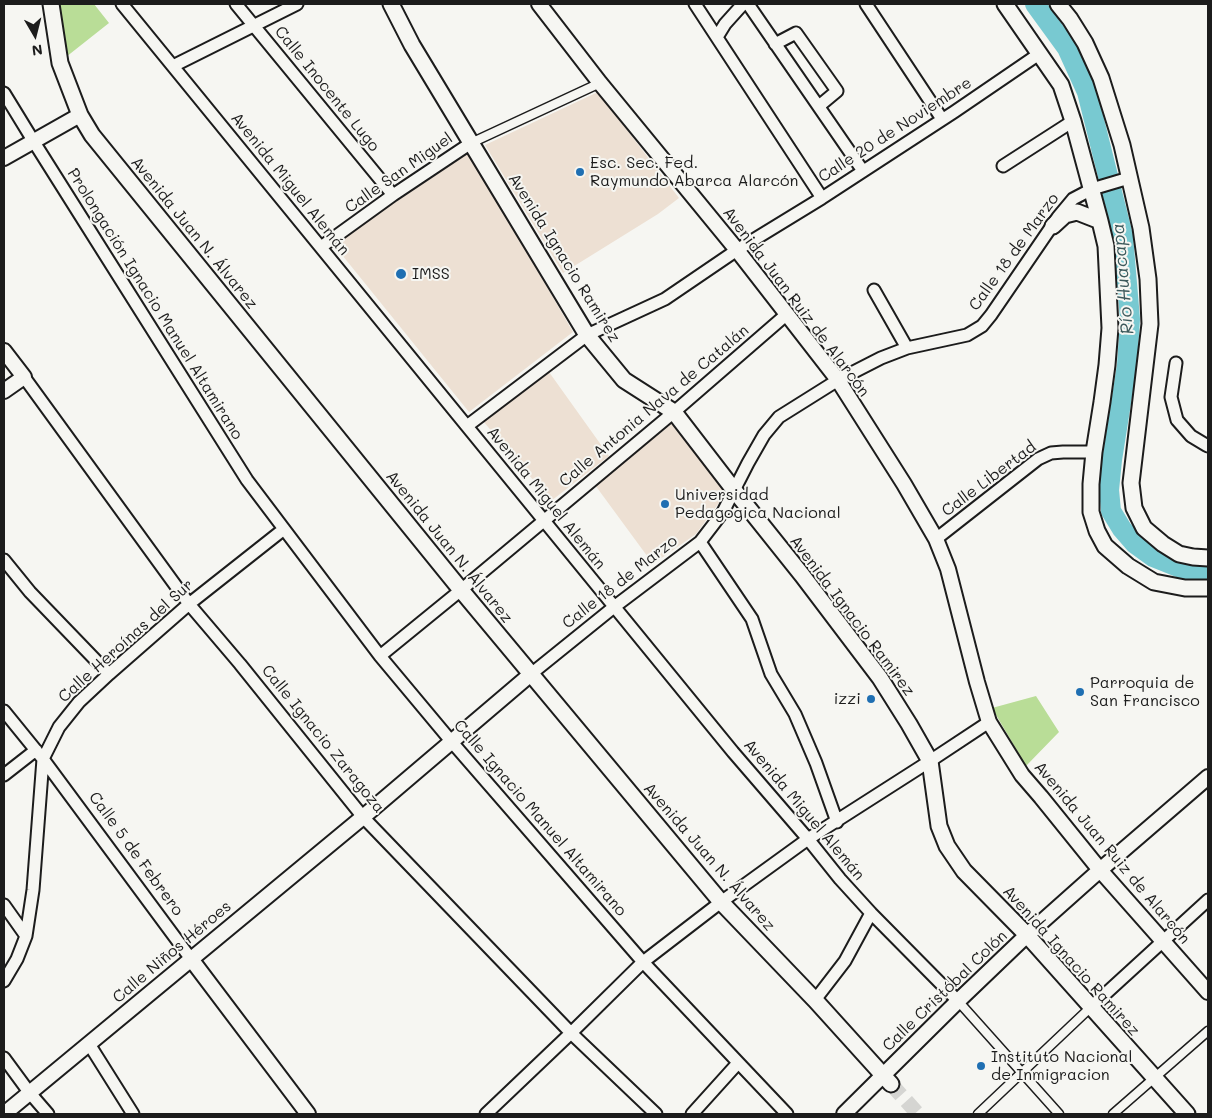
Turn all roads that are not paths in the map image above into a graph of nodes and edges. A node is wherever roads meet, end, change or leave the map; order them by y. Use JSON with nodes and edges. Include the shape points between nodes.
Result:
{"nodes":[{"id":1,"x":51,"y":4,"type":"edge"},
{"id":2,"x":122,"y":4,"type":"edge"},
{"id":3,"x":236,"y":4,"type":"edge"},
{"id":4,"x":296,"y":4,"type":"edge"},
{"id":5,"x":391,"y":4,"type":"edge"},
{"id":6,"x":539,"y":4,"type":"edge"},
{"id":7,"x":695,"y":4,"type":"edge"},
{"id":8,"x":743,"y":4,"type":"edge"},
{"id":9,"x":748,"y":4,"type":"edge"},
{"id":10,"x":866,"y":4,"type":"edge"},
{"id":11,"x":1005,"y":4,"type":"edge"},
{"id":12,"x":1058,"y":4,"type":"edge"},
{"id":13,"x":254,"y":25,"type":"junction"},
{"id":14,"x":718,"y":37,"type":"junction"},
{"id":15,"x":776,"y":44,"type":"junction"},
{"id":16,"x":1039,"y":54,"type":"junction"},
{"id":17,"x":173,"y":66,"type":"junction"},
{"id":18,"x":600,"y":83,"type":"junction"},
{"id":19,"x":4,"y":93,"type":"edge"},
{"id":20,"x":819,"y":106,"type":"junction"},
{"id":21,"x":80,"y":115,"type":"junction"},
{"id":22,"x":942,"y":119,"type":"junction"},
{"id":23,"x":1073,"y":121,"type":"junction"},
{"id":24,"x":34,"y":142,"type":"junction"},
{"id":25,"x":471,"y":143,"type":"junction"},
{"id":26,"x":4,"y":158,"type":"edge"},
{"id":27,"x":1003,"y":166,"type":"dead end"},
{"id":28,"x":863,"y":171,"type":"junction"},
{"id":29,"x":1126,"y":179,"type":"junction"},
{"id":30,"x":1094,"y":189,"type":"junction"},
{"id":31,"x":393,"y":195,"type":"junction"},
{"id":32,"x":822,"y":198,"type":"junction"},
{"id":33,"x":1100,"y":221,"type":"junction"},
{"id":34,"x":1053,"y":226,"type":"junction"},
{"id":35,"x":321,"y":247,"type":"junction"},
{"id":36,"x":736,"y":250,"type":"junction"},
{"id":37,"x":874,"y":290,"type":"dead end"},
{"id":38,"x":788,"y":314,"type":"junction"},
{"id":39,"x":587,"y":335,"type":"junction"},
{"id":40,"x":907,"y":348,"type":"junction"},
{"id":41,"x":4,"y":351,"type":"edge"},
{"id":42,"x":1176,"y":363,"type":"dead end"},
{"id":43,"x":24,"y":376,"type":"junction"},
{"id":44,"x":838,"y":380,"type":"junction"},
{"id":45,"x":4,"y":391,"type":"edge"},
{"id":46,"x":674,"y":412,"type":"junction"},
{"id":47,"x":467,"y":426,"type":"junction"},
{"id":48,"x":1208,"y":446,"type":"edge"},
{"id":49,"x":1094,"y":452,"type":"junction"},
{"id":50,"x":734,"y":490,"type":"junction"},
{"id":51,"x":544,"y":521,"type":"junction"},
{"id":52,"x":284,"y":529,"type":"junction"},
{"id":53,"x":936,"y":539,"type":"junction"},
{"id":54,"x":700,"y":542,"type":"junction"},
{"id":55,"x":1208,"y":558,"type":"edge"},
{"id":56,"x":4,"y":560,"type":"edge"},
{"id":57,"x":1208,"y":588,"type":"edge"},
{"id":58,"x":461,"y":590,"type":"junction"},
{"id":59,"x":189,"y":604,"type":"junction"},
{"id":60,"x":614,"y":607,"type":"junction"},
{"id":61,"x":380,"y":656,"type":"junction"},
{"id":62,"x":109,"y":674,"type":"junction"},
{"id":63,"x":531,"y":674,"type":"junction"},
{"id":64,"x":4,"y":712,"type":"edge"},
{"id":65,"x":989,"y":722,"type":"junction"},
{"id":66,"x":451,"y":741,"type":"junction"},
{"id":67,"x":40,"y":755,"type":"junction"},
{"id":68,"x":930,"y":761,"type":"junction"},
{"id":69,"x":4,"y":775,"type":"edge"},
{"id":70,"x":1208,"y":777,"type":"edge"},
{"id":71,"x":362,"y":817,"type":"junction"},
{"id":72,"x":837,"y":822,"type":"junction"},
{"id":73,"x":808,"y":839,"type":"junction"},
{"id":74,"x":1100,"y":870,"type":"junction"},
{"id":75,"x":1208,"y":900,"type":"edge"},
{"id":76,"x":721,"y":902,"type":"junction"},
{"id":77,"x":4,"y":905,"type":"edge"},
{"id":78,"x":871,"y":913,"type":"junction"},
{"id":79,"x":1027,"y":935,"type":"junction"},
{"id":80,"x":26,"y":936,"type":"junction"},
{"id":81,"x":1162,"y":941,"type":"junction"},
{"id":82,"x":191,"y":959,"type":"junction"},
{"id":83,"x":643,"y":962,"type":"junction"},
{"id":84,"x":4,"y":982,"type":"edge"},
{"id":85,"x":1208,"y":992,"type":"edge"},
{"id":86,"x":815,"y":1000,"type":"junction"},
{"id":87,"x":958,"y":1001,"type":"junction"},
{"id":88,"x":1091,"y":1007,"type":"junction"},
{"id":89,"x":1208,"y":1031,"type":"edge"},
{"id":90,"x":571,"y":1033,"type":"junction"},
{"id":91,"x":89,"y":1044,"type":"junction"},
{"id":92,"x":4,"y":1058,"type":"edge"},
{"id":93,"x":738,"y":1063,"type":"junction"},
{"id":94,"x":1022,"y":1073,"type":"junction"},
{"id":95,"x":1154,"y":1078,"type":"junction"},
{"id":96,"x":887,"y":1080,"type":"junction"},
{"id":97,"x":29,"y":1092,"type":"junction"},
{"id":98,"x":4,"y":1114,"type":"edge"},
{"id":99,"x":48,"y":1114,"type":"edge"},
{"id":100,"x":133,"y":1114,"type":"edge"},
{"id":101,"x":308,"y":1114,"type":"edge"},
{"id":102,"x":486,"y":1114,"type":"edge"},
{"id":103,"x":656,"y":1114,"type":"edge"},
{"id":104,"x":692,"y":1114,"type":"edge"},
{"id":105,"x":788,"y":1114,"type":"edge"},
{"id":106,"x":844,"y":1114,"type":"edge"},
{"id":107,"x":978,"y":1114,"type":"edge"},
{"id":108,"x":1059,"y":1114,"type":"edge"},
{"id":109,"x":1113,"y":1114,"type":"edge"},
{"id":110,"x":1187,"y":1114,"type":"edge"}],
"edges":[{"from":1,"to":21,"type":"main road","name":"Avenida Juan N. Álvarez","via":[[60,63]]},
{"from":2,"to":17,"type":"street","name":"Avenida Miguel Alemán"},
{"from":3,"to":13,"type":"street","name":"Calle Inocente Lugo"},
{"from":4,"to":13,"type":"street"},
{"from":5,"to":25,"type":"main road","name":"Avenida Ignacio Ramirez"},
{"from":6,"to":18,"type":"street","name":"Avenida Juan Ruiz de Alarcón"},
{"from":7,"to":14,"type":"street"},
{"from":8,"to":14,"type":"street"},
{"from":9,"to":15,"type":"street"},
{"from":10,"to":22,"type":"street"},
{"from":11,"to":16,"type":"main road"},
{"from":12,"to":29,"type":"main road","via":[[1085,43],[1101,78],[1115,121]]},
{"from":13,"to":17,"type":"street"},
{"from":13,"to":31,"type":"street","name":"Calle Inocente Lugo"},
{"from":14,"to":32,"type":"street"},
{"from":15,"to":20,"type":"street"},
{"from":15,"to":20,"type":"street","via":[[796,33],[837,91]]},
{"from":16,"to":22,"type":"street","name":"Calle 20 de Noviembre"},
{"from":16,"to":23,"type":"main road","via":[[1061,85]]},
{"from":17,"to":35,"type":"street","name":"Avenida Miguel Alemán"},
{"from":18,"to":25,"type":"street"},
{"from":18,"to":36,"type":"street","name":"Avenida Juan Ruiz de Alarcón"},
{"from":19,"to":24,"type":"street","name":"Prolongación Ignacio Manuel Altamirano"},
{"from":20,"to":28,"type":"street"},
{"from":21,"to":24,"type":"street"},
{"from":21,"to":58,"type":"main road","name":"Avenida Juan N. Álvarez","via":[[92,135]]},
{"from":22,"to":28,"type":"street","name":"Calle 20 de Noviembre"},
{"from":23,"to":27,"type":"street"},
{"from":23,"to":30,"type":"main road"},
{"from":24,"to":26,"type":"street"},
{"from":24,"to":52,"type":"street","name":"Prolongación Ignacio Manuel Altamirano","via":[[247,480]]},
{"from":25,"to":31,"type":"street","name":"Calle San Miguel"},
{"from":25,"to":39,"type":"main road","name":"Avenida Ignacio Ramirez"},
{"from":28,"to":32,"type":"street","name":"Calle 20 de Noviembre"},
{"from":29,"to":30,"type":"street","name":"Calle 18 de Marzo"},
{"from":29,"to":55,"type":"main road","via":[[1142,228],[1150,324],[1131,483],[1134,508],[1144,528],[1163,544],[1179,554]]},
{"from":30,"to":33,"type":"main road"},
{"from":30,"to":34,"type":"street","name":"Calle 18 de Marzo","via":[[1073,199]]},
{"from":31,"to":35,"type":"street","name":"Calle San Miguel"},
{"from":32,"to":36,"type":"street","name":"Calle 20 de Noviembre"},
{"from":33,"to":34,"type":"main road","via":[[1076,212],[1065,215]]},
{"from":33,"to":49,"type":"main road","via":[[1106,246],[1110,328]]},
{"from":34,"to":40,"type":"street","name":"Calle 18 de Marzo","via":[[982,326],[967,335]]},
{"from":35,"to":47,"type":"street","name":"Avenida Miguel Alemán"},
{"from":36,"to":38,"type":"street","name":"Avenida Juan Ruiz de Alarcón"},
{"from":36,"to":39,"type":"street","name":"Calle 20 de Noviembre","via":[[665,299]]},
{"from":37,"to":40,"type":"street"},
{"from":38,"to":44,"type":"street","name":"Avenida Juan Ruiz de Alarcón"},
{"from":38,"to":46,"type":"street","name":"Calle Antonia Nava de Catalán"},
{"from":39,"to":46,"type":"main road","name":"Avenida Ignacio Ramirez","via":[[624,380]]},
{"from":39,"to":47,"type":"street","name":"Calle 20 de Noviembre"},
{"from":40,"to":44,"type":"street","name":"Calle 18 de Marzo"},
{"from":41,"to":43,"type":"street","name":"Calle Ignacio Zaragoza"},
{"from":42,"to":48,"type":"street","via":[[1171,397],[1177,420],[1192,436]]},
{"from":43,"to":45,"type":"street"},
{"from":43,"to":59,"type":"street","name":"Calle Ignacio Zaragoza"},
{"from":44,"to":50,"type":"street","name":"Calle 18 de Marzo","via":[[778,417]]},
{"from":44,"to":53,"type":"street","name":"Avenida Juan Ruiz de Alarcón"},
{"from":46,"to":50,"type":"main road","name":"Avenida Ignacio Ramirez"},
{"from":46,"to":51,"type":"street","name":"Calle Antonia Nava de Catalán"},
{"from":47,"to":51,"type":"street","name":"Avenida Miguel Alemán"},
{"from":49,"to":53,"type":"street","name":"Calle Libertad","via":[[1051,453],[1038,459]]},
{"from":49,"to":57,"type":"main road","via":[[1090,512],[1105,546],[1154,582],[1185,588]]},
{"from":50,"to":54,"type":"street","name":"Calle 18 de Marzo","via":[[723,512]]},
{"from":50,"to":68,"type":"main road","name":"Avenida Ignacio Ramirez","via":[[880,678]]},
{"from":51,"to":58,"type":"street","name":"Calle Antonia Nava de Catalán"},
{"from":51,"to":60,"type":"street","name":"Avenida Miguel Alemán"},
{"from":52,"to":59,"type":"street","name":"Calle Heroínas del Sur"},
{"from":52,"to":61,"type":"street","name":"Calle Ignacio Manuel Altamirano"},
{"from":53,"to":65,"type":"street","name":"Avenida Juan Ruiz de Alarcón","via":[[948,569]]},
{"from":54,"to":60,"type":"street","name":"Calle 18 de Marzo"},
{"from":54,"to":72,"type":"street","via":[[752,619],[771,674],[795,714]]},
{"from":56,"to":62,"type":"street","via":[[30,592]]},
{"from":58,"to":61,"type":"street","name":"Calle Antonia Nava de Catalán"},
{"from":58,"to":63,"type":"main road","name":"Avenida Juan N. Álvarez"},
{"from":59,"to":62,"type":"street","name":"Calle Heroínas del Sur"},
{"from":59,"to":71,"type":"street","name":"Calle Ignacio Zaragoza"},
{"from":60,"to":63,"type":"street","name":"Calle 18 de Marzo"},
{"from":60,"to":73,"type":"street","name":"Avenida Miguel Alemán"},
{"from":61,"to":66,"type":"street","name":"Calle Ignacio Manuel Altamirano"},
{"from":62,"to":67,"type":"street","name":"Calle Heroínas del Sur","via":[[74,707]]},
{"from":63,"to":66,"type":"street","name":"Calle 18 de Marzo"},
{"from":63,"to":76,"type":"main road","name":"Avenida Juan N. Álvarez"},
{"from":64,"to":67,"type":"street","name":"Calle 5 de Febrero"},
{"from":65,"to":68,"type":"street"},
{"from":65,"to":74,"type":"street","name":"Avenida Juan Ruiz de Alarcón","via":[[1022,776]]},
{"from":66,"to":71,"type":"street","name":"Calle 18 de Marzo"},
{"from":66,"to":83,"type":"street","name":"Calle Ignacio Manuel Altamirano"},
{"from":67,"to":69,"type":"street"},
{"from":67,"to":80,"type":"street","name":"Calle Heroínas del Sur","via":[[33,890]]},
{"from":67,"to":82,"type":"street","name":"Calle 5 de Febrero"},
{"from":68,"to":72,"type":"street"},
{"from":68,"to":79,"type":"main road","name":"Avenida Ignacio Ramirez","via":[[939,826],[947,846],[964,871]]},
{"from":70,"to":74,"type":"street","name":"Calle Cristóbal Colón"},
{"from":71,"to":82,"type":"street","name":"Calle Niños Héroes"},
{"from":71,"to":90,"type":"street","name":"Calle Ignacio Zaragoza"},
{"from":72,"to":73,"type":"street"},
{"from":73,"to":76,"type":"street"},
{"from":73,"to":78,"type":"street","name":"Avenida Miguel Alemán"},
{"from":74,"to":79,"type":"street","name":"Calle Cristóbal Colón"},
{"from":74,"to":81,"type":"street","name":"Avenida Juan Ruiz de Alarcón"},
{"from":75,"to":81,"type":"street"},
{"from":76,"to":83,"type":"street"},
{"from":76,"to":86,"type":"main road","name":"Avenida Juan N. Álvarez"},
{"from":77,"to":80,"type":"street"},
{"from":78,"to":86,"type":"street","via":[[846,961]]},
{"from":78,"to":87,"type":"street","name":"Avenida Miguel Alemán"},
{"from":79,"to":87,"type":"street","name":"Calle Cristóbal Colón"},
{"from":79,"to":88,"type":"main road","name":"Avenida Ignacio Ramirez"},
{"from":80,"to":84,"type":"street","name":"Calle Heroínas del Sur","via":[[18,959]]},
{"from":81,"to":85,"type":"street","name":"Avenida Juan Ruiz de Alarcón"},
{"from":81,"to":88,"type":"street"},
{"from":82,"to":91,"type":"street","name":"Calle Niños Héroes"},
{"from":82,"to":101,"type":"street","name":"Calle 5 de Febrero"},
{"from":83,"to":90,"type":"street"},
{"from":83,"to":93,"type":"street","name":"Calle Ignacio Manuel Altamirano"},
{"from":86,"to":96,"type":"main road","name":"Avenida Juan N. Álvarez"},
{"from":87,"to":94,"type":"street"},
{"from":87,"to":96,"type":"street","name":"Calle Cristóbal Colón"},
{"from":88,"to":94,"type":"street"},
{"from":88,"to":95,"type":"main road","name":"Avenida Ignacio Ramirez"},
{"from":89,"to":95,"type":"street"},
{"from":90,"to":102,"type":"street"},
{"from":90,"to":103,"type":"street","name":"Calle Ignacio Zaragoza"},
{"from":91,"to":97,"type":"street","name":"Calle Niños Héroes"},
{"from":91,"to":100,"type":"street"},
{"from":92,"to":97,"type":"street"},
{"from":93,"to":104,"type":"street"},
{"from":93,"to":105,"type":"street","name":"Calle Ignacio Manuel Altamirano"},
{"from":94,"to":107,"type":"street"},
{"from":94,"to":108,"type":"street"},
{"from":95,"to":109,"type":"street"},
{"from":95,"to":110,"type":"main road","name":"Avenida Ignacio Ramirez"},
{"from":96,"to":106,"type":"street","name":"Calle Cristóbal Colón"},
{"from":97,"to":98,"type":"street","name":"Calle Niños Héroes"},
{"from":97,"to":99,"type":"street"}]}
